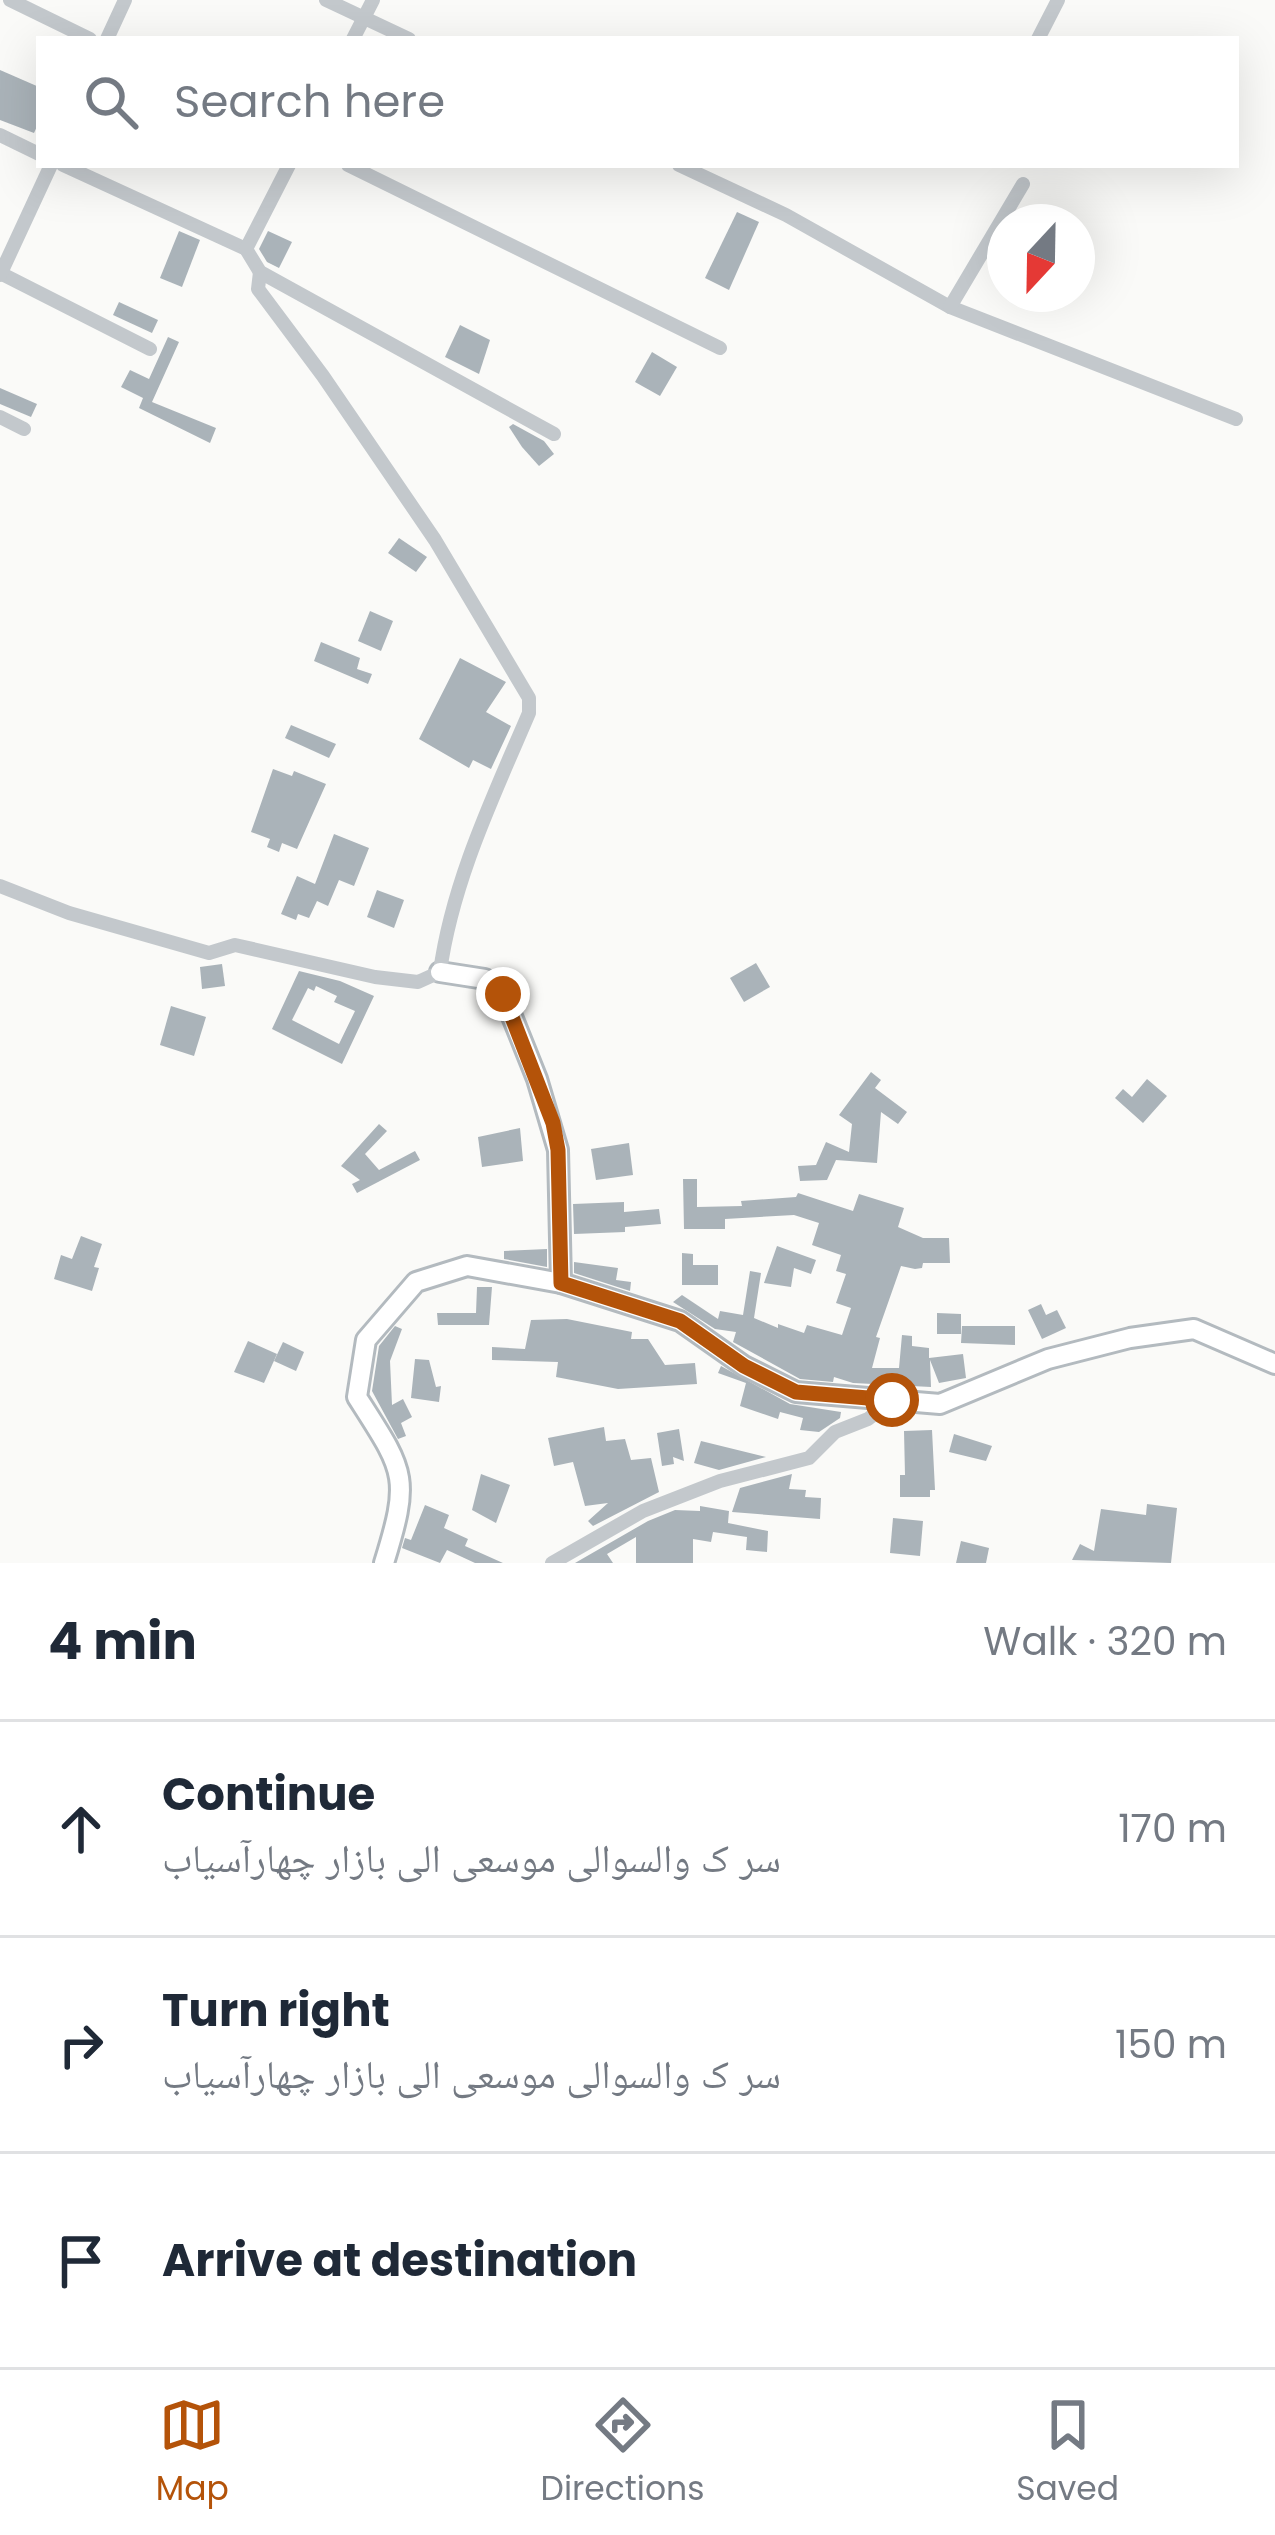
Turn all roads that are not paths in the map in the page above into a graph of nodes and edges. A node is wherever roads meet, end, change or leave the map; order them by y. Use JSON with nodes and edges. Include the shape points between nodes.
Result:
{"nodes":[{"id":1,"x":10,"y":0,"type":"edge"},
{"id":2,"x":125,"y":0,"type":"edge"},
{"id":3,"x":326,"y":0,"type":"edge"},
{"id":4,"x":373,"y":0,"type":"edge"},
{"id":5,"x":1058,"y":0,"type":"edge"},
{"id":6,"x":364,"y":18,"type":"junction"},
{"id":7,"x":84,"y":36,"type":"edge"},
{"id":8,"x":108,"y":36,"type":"edge"},
{"id":9,"x":355,"y":36,"type":"edge"},
{"id":10,"x":403,"y":36,"type":"edge"},
{"id":11,"x":1040,"y":36,"type":"edge"},
{"id":12,"x":0,"y":135,"type":"edge"},
{"id":13,"x":36,"y":153,"type":"edge"},
{"id":14,"x":50,"y":168,"type":"edge"},
{"id":15,"x":70,"y":168,"type":"edge"},
{"id":16,"x":287,"y":168,"type":"edge"},
{"id":17,"x":354,"y":168,"type":"edge"},
{"id":18,"x":685,"y":168,"type":"edge"},
{"id":19,"x":1023,"y":184,"type":"dead end"},
{"id":20,"x":246,"y":249,"type":"junction"},
{"id":21,"x":260,"y":272,"type":"junction"},
{"id":22,"x":0,"y":274,"type":"edge"},
{"id":23,"x":950,"y":307,"type":"junction"},
{"id":24,"x":720,"y":348,"type":"dead end"},
{"id":25,"x":149,"y":349,"type":"dead end"},
{"id":26,"x":0,"y":417,"type":"edge"},
{"id":27,"x":1236,"y":418,"type":"dead end"},
{"id":28,"x":24,"y":429,"type":"dead end"},
{"id":29,"x":554,"y":434,"type":"dead end"},
{"id":30,"x":0,"y":886,"type":"edge"},
{"id":31,"x":440,"y":972,"type":"junction"},
{"id":32,"x":561,"y":1283,"type":"junction"},
{"id":33,"x":1275,"y":1364,"type":"edge"},
{"id":34,"x":892,"y":1400,"type":"junction"},
{"id":35,"x":384,"y":1563,"type":"edge"},
{"id":36,"x":551,"y":1563,"type":"edge"}],
"edges":[{"from":1,"to":7,"type":"street"},
{"from":2,"to":8,"type":"street"},
{"from":3,"to":6,"type":"street"},
{"from":4,"to":6,"type":"street"},
{"from":5,"to":11,"type":"street"},
{"from":6,"to":9,"type":"street"},
{"from":6,"to":10,"type":"street"},
{"from":12,"to":13,"type":"street"},
{"from":14,"to":22,"type":"street"},
{"from":15,"to":20,"type":"street"},
{"from":16,"to":20,"type":"street"},
{"from":17,"to":24,"type":"street"},
{"from":18,"to":23,"type":"street"},
{"from":19,"to":23,"type":"street"},
{"from":20,"to":21,"type":"street"},
{"from":21,"to":29,"type":"street"},
{"from":21,"to":31,"type":"street","via":[[258,289],[435,540],[529,698]]},
{"from":22,"to":25,"type":"street"},
{"from":23,"to":27,"type":"street"},
{"from":26,"to":28,"type":"street"},
{"from":30,"to":31,"type":"street","via":[[209,952],[235,945],[418,982]]},
{"from":31,"to":32,"type":"street","via":[[485,979],[503,994],[537,1079],[558,1150]]},
{"from":32,"to":34,"type":"street","via":[[680,1321],[796,1392]]},
{"from":32,"to":35,"type":"street","via":[[467,1266],[416,1282],[367,1340],[357,1396],[394,1455],[401,1484]]},
{"from":33,"to":34,"type":"street","via":[[1194,1329],[1048,1359],[940,1404]]},
{"from":34,"to":36,"type":"street","via":[[835,1432],[808,1458],[643,1511]]}]}
